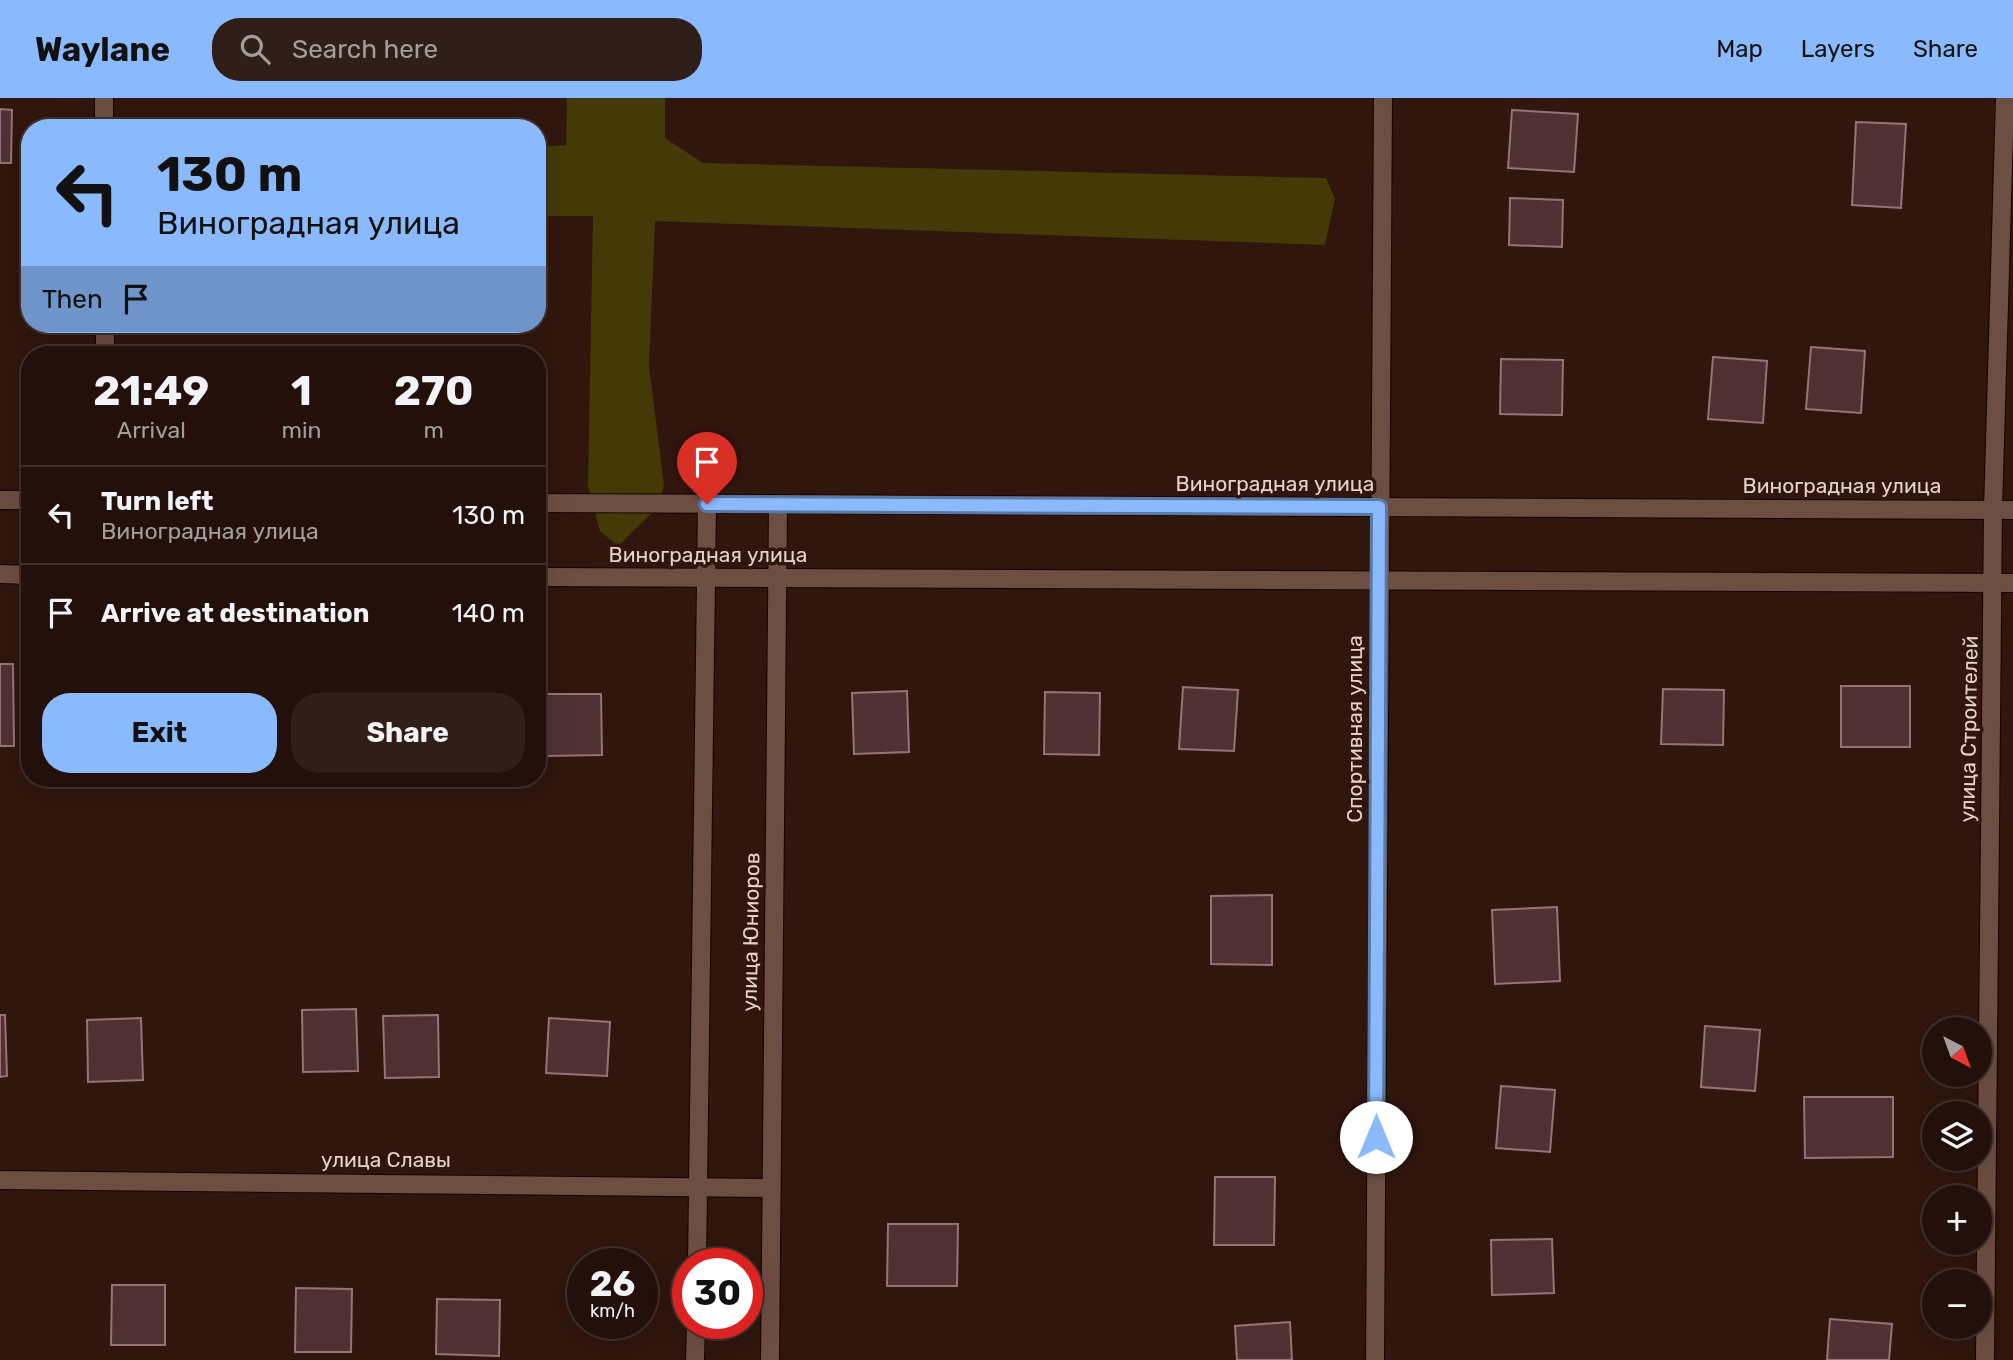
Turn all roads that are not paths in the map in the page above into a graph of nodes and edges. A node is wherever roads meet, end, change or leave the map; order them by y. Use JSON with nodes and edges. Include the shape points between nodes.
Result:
{"nodes":[{"id":1,"x":104,"y":98,"type":"edge"},
{"id":2,"x":1383,"y":98,"type":"edge"},
{"id":3,"x":2005,"y":98,"type":"edge"},
{"id":4,"x":104,"y":119,"type":"edge"},
{"id":5,"x":0,"y":500,"type":"edge"},
{"id":6,"x":21,"y":500,"type":"edge"},
{"id":7,"x":546,"y":503,"type":"edge"},
{"id":8,"x":707,"y":504,"type":"junction"},
{"id":9,"x":778,"y":504,"type":"junction"},
{"id":10,"x":1379,"y":507,"type":"junction"},
{"id":11,"x":1993,"y":510,"type":"junction"},
{"id":12,"x":2013,"y":510,"type":"edge"},
{"id":13,"x":0,"y":574,"type":"edge"},
{"id":14,"x":21,"y":575,"type":"edge"},
{"id":15,"x":546,"y":577,"type":"edge"},
{"id":16,"x":706,"y":577,"type":"junction"},
{"id":17,"x":778,"y":578,"type":"junction"},
{"id":18,"x":1378,"y":580,"type":"junction"},
{"id":19,"x":1993,"y":582,"type":"junction"},
{"id":20,"x":2013,"y":583,"type":"edge"},
{"id":21,"x":0,"y":1180,"type":"edge"},
{"id":22,"x":698,"y":1186,"type":"junction"},
{"id":23,"x":771,"y":1188,"type":"junction"},
{"id":24,"x":697,"y":1248,"type":"edge"},
{"id":25,"x":696,"y":1339,"type":"edge"},
{"id":26,"x":695,"y":1360,"type":"edge"},
{"id":27,"x":769,"y":1360,"type":"edge"},
{"id":28,"x":1375,"y":1360,"type":"edge"},
{"id":29,"x":1985,"y":1360,"type":"edge"}],
"edges":[{"from":1,"to":4,"type":"street"},
{"from":2,"to":10,"type":"street","name":"Спортивная улица"},
{"from":3,"to":11,"type":"street","name":"улица Строителей"},
{"from":5,"to":6,"type":"street"},
{"from":7,"to":8,"type":"street","name":"Виноградная улица"},
{"from":8,"to":9,"type":"street","name":"Виноградная улица"},
{"from":8,"to":16,"type":"street"},
{"from":9,"to":10,"type":"street","name":"Виноградная улица"},
{"from":9,"to":17,"type":"street","name":"улица Юниоров"},
{"from":10,"to":11,"type":"street","name":"Виноградная улица"},
{"from":10,"to":18,"type":"street","name":"Спортивная улица"},
{"from":11,"to":12,"type":"street","name":"Виноградная улица"},
{"from":11,"to":19,"type":"street","name":"улица Строителей"},
{"from":13,"to":14,"type":"street"},
{"from":15,"to":16,"type":"street","name":"Виноградная улица"},
{"from":16,"to":17,"type":"street","name":"Виноградная улица"},
{"from":16,"to":22,"type":"street"},
{"from":17,"to":18,"type":"street","name":"Виноградная улица"},
{"from":17,"to":23,"type":"street","name":"улица Юниоров"},
{"from":18,"to":19,"type":"street","name":"Виноградная улица"},
{"from":18,"to":28,"type":"street","name":"Спортивная улица"},
{"from":19,"to":20,"type":"street","name":"Виноградная улица"},
{"from":19,"to":29,"type":"street","name":"улица Строителей"},
{"from":21,"to":22,"type":"street","name":"улица Славы"},
{"from":22,"to":23,"type":"street","name":"улица Славы"},
{"from":22,"to":24,"type":"street"},
{"from":23,"to":27,"type":"street","name":"улица Юниоров"},
{"from":25,"to":26,"type":"street"}]}
